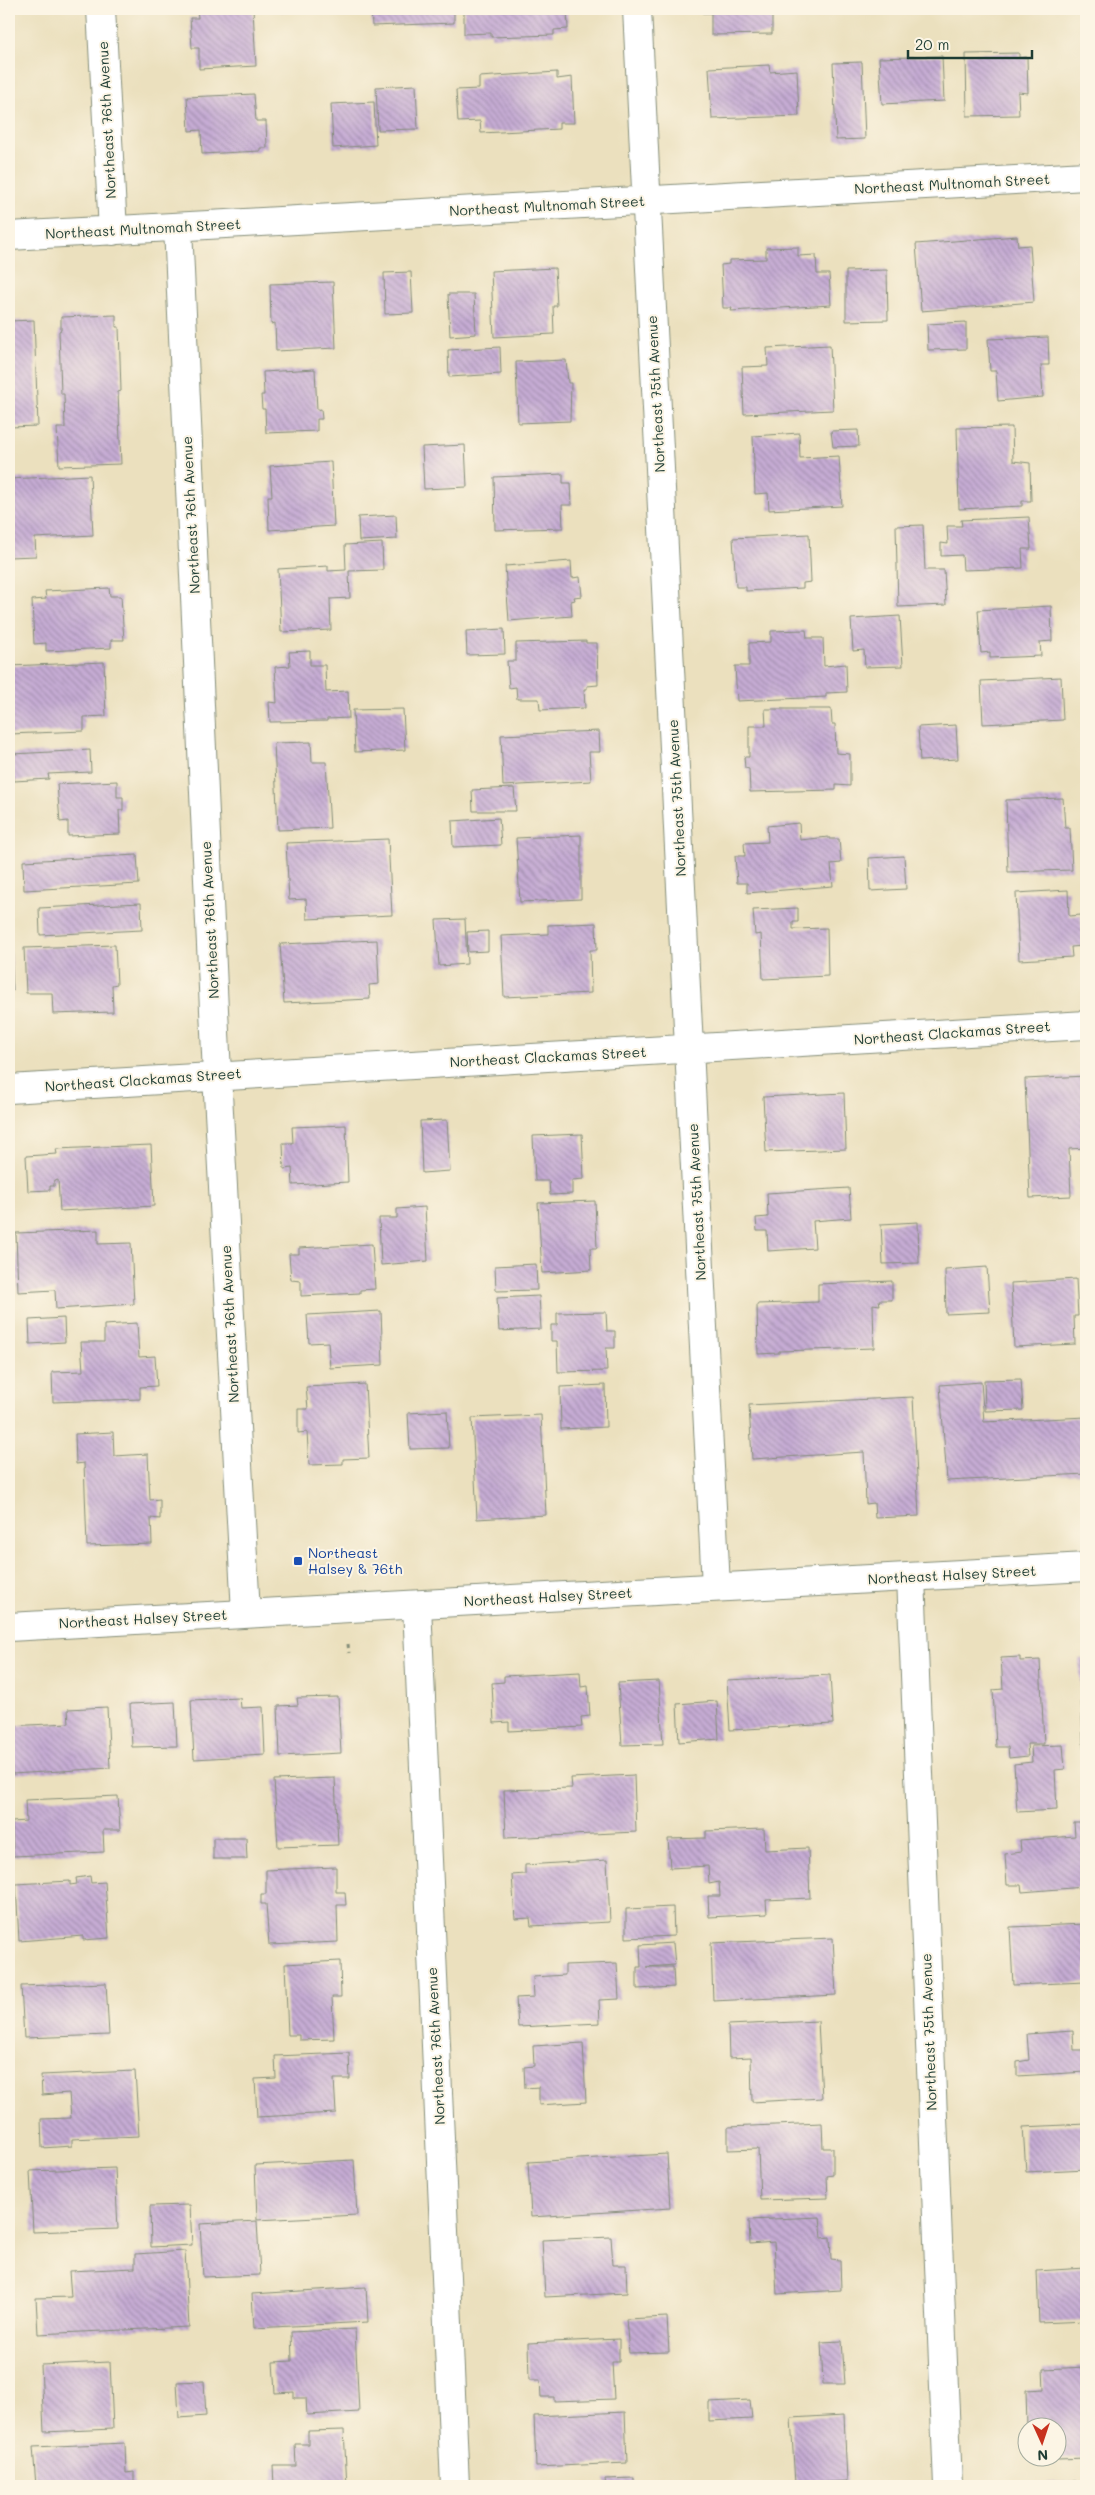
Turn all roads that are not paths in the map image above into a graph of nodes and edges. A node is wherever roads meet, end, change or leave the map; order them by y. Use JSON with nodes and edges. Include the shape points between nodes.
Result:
{"nodes":[{"id":1,"x":101,"y":9,"type":"edge"},
{"id":2,"x":637,"y":9,"type":"edge"},
{"id":3,"x":1086,"y":176,"type":"edge"},
{"id":4,"x":646,"y":201,"type":"junction"},
{"id":5,"x":178,"y":227,"type":"junction"},
{"id":6,"x":113,"y":231,"type":"junction"},
{"id":7,"x":9,"y":236,"type":"edge"},
{"id":8,"x":1086,"y":1025,"type":"edge"},
{"id":9,"x":690,"y":1050,"type":"junction"},
{"id":10,"x":217,"y":1075,"type":"junction"},
{"id":11,"x":9,"y":1089,"type":"edge"},
{"id":12,"x":1086,"y":1567,"type":"edge"},
{"id":13,"x":911,"y":1577,"type":"junction"},
{"id":14,"x":716,"y":1587,"type":"junction"},
{"id":15,"x":417,"y":1605,"type":"junction"},
{"id":16,"x":246,"y":1613,"type":"junction"},
{"id":17,"x":9,"y":1627,"type":"edge"},
{"id":18,"x":455,"y":2486,"type":"edge"},
{"id":19,"x":948,"y":2486,"type":"edge"}],
"edges":[{"from":1,"to":6,"type":"street","name":"Northeast 76th Avenue"},
{"from":2,"to":4,"type":"street","name":"Northeast 75th Avenue"},
{"from":3,"to":4,"type":"street","name":"Northeast Multnomah Street"},
{"from":4,"to":5,"type":"street","name":"Northeast Multnomah Street"},
{"from":4,"to":9,"type":"street","name":"Northeast 75th Avenue"},
{"from":5,"to":6,"type":"street","name":"Northeast Multnomah Street"},
{"from":5,"to":10,"type":"street","name":"Northeast 76th Avenue"},
{"from":6,"to":7,"type":"street","name":"Northeast Multnomah Street"},
{"from":8,"to":9,"type":"street","name":"Northeast Clackamas Street"},
{"from":9,"to":10,"type":"street","name":"Northeast Clackamas Street"},
{"from":9,"to":14,"type":"street","name":"Northeast 75th Avenue"},
{"from":10,"to":11,"type":"street","name":"Northeast Clackamas Street"},
{"from":10,"to":16,"type":"street","name":"Northeast 76th Avenue"},
{"from":12,"to":13,"type":"street","name":"Northeast Halsey Street"},
{"from":13,"to":14,"type":"street","name":"Northeast Halsey Street"},
{"from":13,"to":19,"type":"street","name":"Northeast 75th Avenue"},
{"from":14,"to":15,"type":"street","name":"Northeast Halsey Street"},
{"from":15,"to":16,"type":"street","name":"Northeast Halsey Street"},
{"from":15,"to":18,"type":"street","name":"Northeast 76th Avenue"},
{"from":16,"to":17,"type":"street","name":"Northeast Halsey Street"}]}
